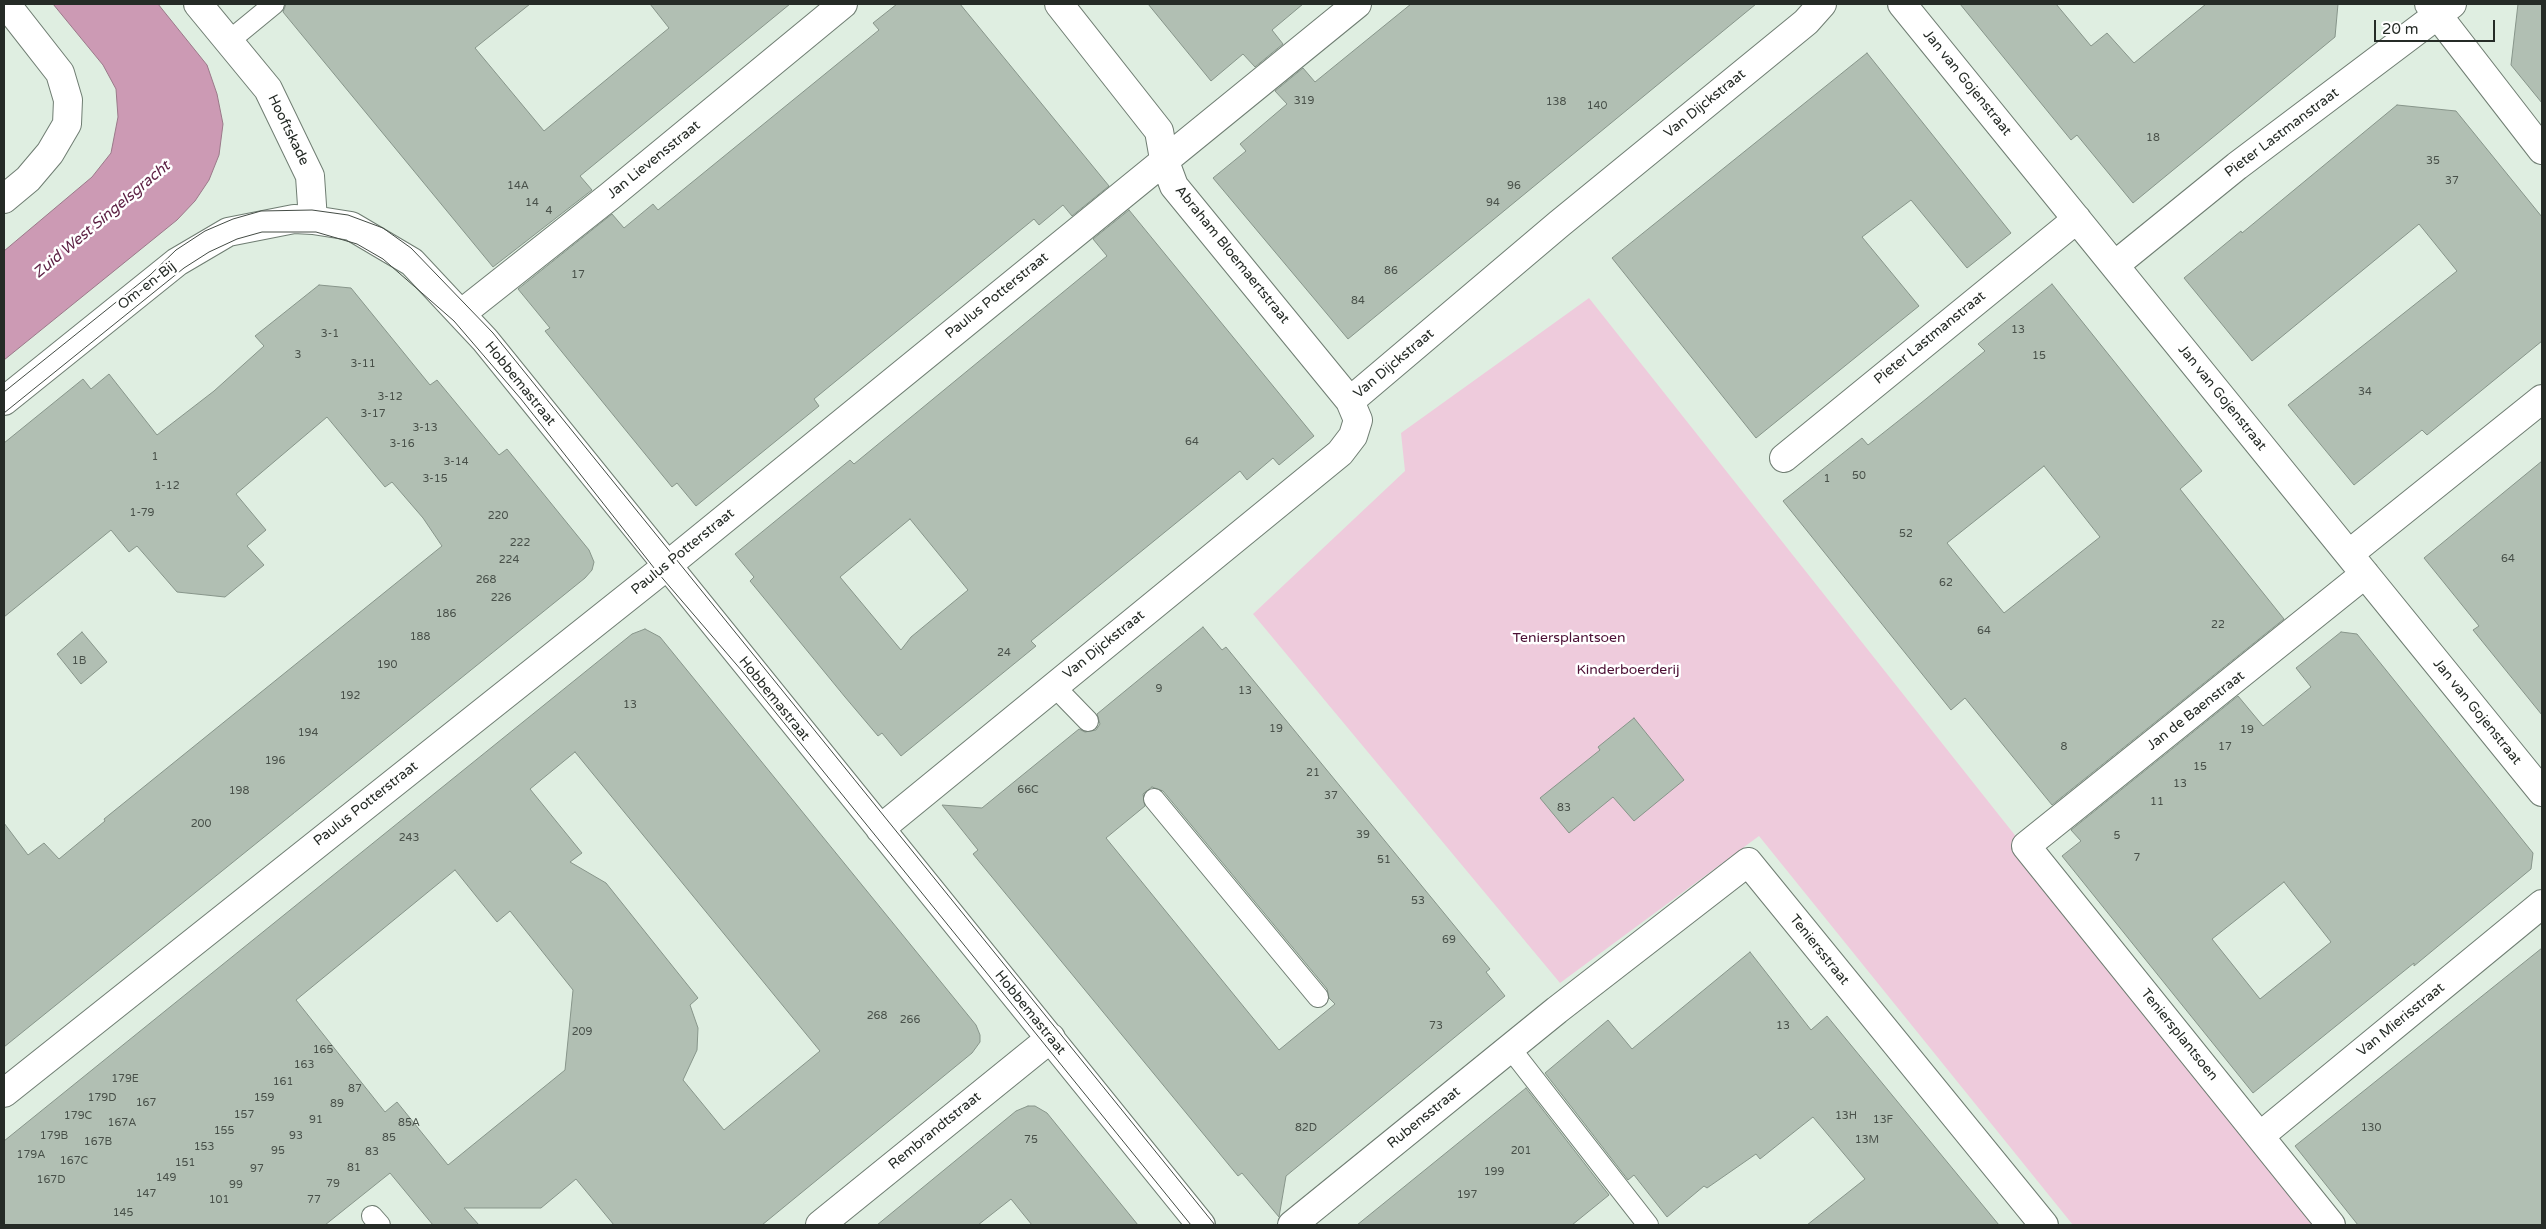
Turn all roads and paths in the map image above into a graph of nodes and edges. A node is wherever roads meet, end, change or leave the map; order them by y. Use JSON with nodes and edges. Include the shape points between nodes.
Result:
{"nodes":[{"id":1,"x":6,"y":4,"type":"edge"},
{"id":2,"x":198,"y":4,"type":"edge"},
{"id":3,"x":274,"y":4,"type":"edge"},
{"id":4,"x":843,"y":4,"type":"edge"},
{"id":5,"x":1059,"y":4,"type":"edge"},
{"id":6,"x":1357,"y":4,"type":"edge"},
{"id":7,"x":1822,"y":4,"type":"edge"},
{"id":8,"x":1902,"y":4,"type":"edge"},
{"id":9,"x":2440,"y":7,"type":"edge"},
{"id":10,"x":229,"y":41,"type":"junction"},
{"id":11,"x":2542,"y":150,"type":"edge"},
{"id":12,"x":1164,"y":159,"type":"junction"},
{"id":13,"x":4,"y":199,"type":"edge"},
{"id":14,"x":2077,"y":219,"type":"junction"},
{"id":15,"x":313,"y":220,"type":"junction"},
{"id":16,"x":2115,"y":265,"type":"junction"},
{"id":17,"x":462,"y":313,"type":"junction"},
{"id":18,"x":2542,"y":399,"type":"edge"},
{"id":19,"x":4,"y":401,"type":"edge"},
{"id":20,"x":1350,"y":401,"type":"junction"},
{"id":21,"x":1784,"y":458,"type":"dead end"},
{"id":22,"x":2357,"y":564,"type":"junction"},
{"id":23,"x":667,"y":566,"type":"junction"},
{"id":24,"x":1054,"y":686,"type":"junction"},
{"id":25,"x":1088,"y":721,"type":"dead end"},
{"id":26,"x":2542,"y":792,"type":"edge"},
{"id":27,"x":1154,"y":799,"type":"dead end"},
{"id":28,"x":880,"y":829,"type":"junction"},
{"id":29,"x":2026,"y":846,"type":"joint"},
{"id":30,"x":2542,"y":904,"type":"edge"},
{"id":31,"x":1318,"y":997,"type":"dead end"},
{"id":32,"x":1557,"y":1010,"type":"joint"},
{"id":33,"x":1051,"y":1038,"type":"junction"},
{"id":34,"x":1510,"y":1048,"type":"junction"},
{"id":35,"x":4,"y":1093,"type":"edge"},
{"id":36,"x":2260,"y":1136,"type":"junction"},
{"id":37,"x":820,"y":1225,"type":"edge"},
{"id":38,"x":1202,"y":1225,"type":"edge"},
{"id":39,"x":1292,"y":1225,"type":"edge"},
{"id":40,"x":1648,"y":1225,"type":"edge"},
{"id":41,"x":2044,"y":1225,"type":"edge"},
{"id":42,"x":2331,"y":1225,"type":"edge"}],
"edges":[{"from":1,"to":13,"type":"street","via":[[60,73],[68,100],[67,124],[50,153],[28,179]]},
{"from":2,"to":10,"type":"street","name":"Hooftskade"},
{"from":3,"to":10,"type":"lane"},
{"from":4,"to":17,"type":"street","name":"Jan Lievensstraat"},
{"from":5,"to":12,"type":"street","name":"Abraham Bloemaertstraat","via":[[1159,131]]},
{"from":6,"to":12,"type":"street","name":"Paulus Potterstraat"},
{"from":7,"to":20,"type":"street","name":"Van Dijckstraat","via":[[1806,22],[1559,224]]},
{"from":8,"to":14,"type":"street","name":"Jan van Gojenstraat"},
{"from":9,"to":11,"type":"street"},
{"from":9,"to":16,"type":"street","name":"Pieter Lastmanstraat"},
{"from":10,"to":15,"type":"street","name":"Hooftskade","via":[[268,89],[310,176]]},
{"from":12,"to":20,"type":"street","name":"Abraham Bloemaertstraat","via":[[1174,186]]},
{"from":12,"to":23,"type":"street","name":"Paulus Potterstraat"},
{"from":14,"to":16,"type":"street","name":"Jan van Gojenstraat"},
{"from":14,"to":21,"type":"street","name":"Pieter Lastmanstraat"},
{"from":15,"to":17,"type":"street","name":"Hobbemastraat","via":[[351,226],[392,249],[412,262]]},
{"from":15,"to":19,"type":"street","name":"Om-en-Bij","via":[[294,219],[258,225],[228,232],[205,244],[132,297]]},
{"from":16,"to":22,"type":"street","name":"Jan van Gojenstraat"},
{"from":17,"to":23,"type":"street","name":"Hobbemastraat"},
{"from":18,"to":22,"type":"street","name":"Jan de Baenstraat"},
{"from":20,"to":24,"type":"street","name":"Van Dijckstraat","via":[[1358,420],[1353,436],[1340,453]]},
{"from":22,"to":26,"type":"street","name":"Jan van Gojenstraat"},
{"from":22,"to":29,"type":"street","name":"Jan de Baenstraat"},
{"from":23,"to":28,"type":"street","name":"Hobbemastraat"},
{"from":23,"to":35,"type":"street","name":"Paulus Potterstraat"},
{"from":24,"to":25,"type":"lane"},
{"from":24,"to":28,"type":"street","name":"Van Dijckstraat"},
{"from":27,"to":31,"type":"lane"},
{"from":28,"to":33,"type":"street","name":"Hobbemastraat"},
{"from":29,"to":36,"type":"street","name":"Teniersplantsoen"},
{"from":30,"to":36,"type":"street","name":"Van Mierisstraat"},
{"from":32,"to":34,"type":"street","name":"Rubensstraat"},
{"from":32,"to":41,"type":"street","name":"Teniersstraat","via":[[1748,862]]},
{"from":33,"to":37,"type":"street","name":"Rembrandtstraat"},
{"from":33,"to":38,"type":"street","name":"Hobbemastraat"},
{"from":34,"to":39,"type":"street","name":"Rubensstraat"},
{"from":34,"to":40,"type":"lane"},
{"from":36,"to":42,"type":"street","name":"Teniersplantsoen"}]}
